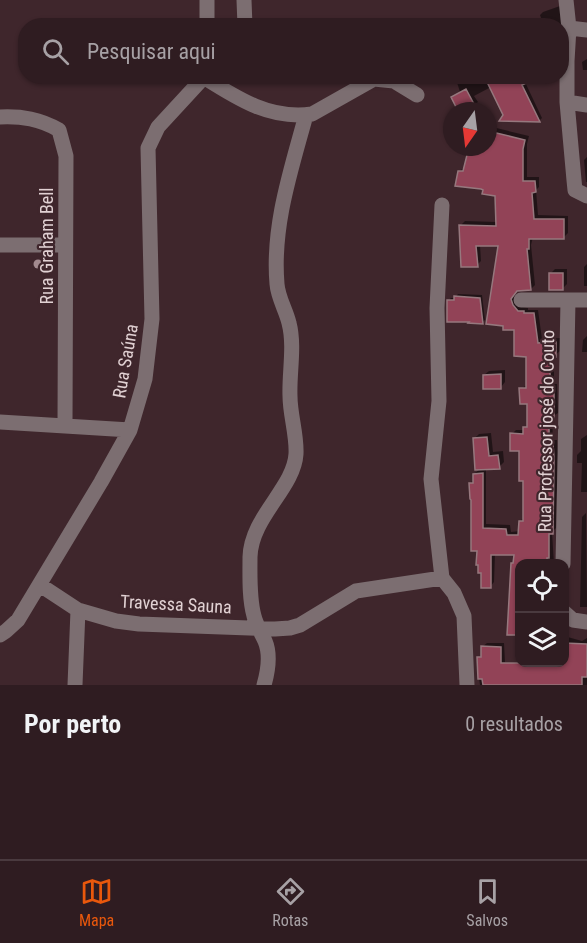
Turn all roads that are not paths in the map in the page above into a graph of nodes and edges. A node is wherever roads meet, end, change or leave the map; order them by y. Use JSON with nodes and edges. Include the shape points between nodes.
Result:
{"nodes":[{"id":1,"x":207,"y":0,"type":"edge"},
{"id":2,"x":244,"y":0,"type":"edge"},
{"id":3,"x":566,"y":0,"type":"edge"},
{"id":4,"x":207,"y":18,"type":"edge"},
{"id":5,"x":245,"y":18,"type":"edge"},
{"id":6,"x":568,"y":18,"type":"edge"},
{"id":7,"x":569,"y":28,"type":"edge"},
{"id":8,"x":587,"y":30,"type":"edge"},
{"id":9,"x":204,"y":84,"type":"edge"},
{"id":10,"x":219,"y":84,"type":"edge"},
{"id":11,"x":367,"y":84,"type":"edge"},
{"id":12,"x":399,"y":84,"type":"edge"},
{"id":13,"x":567,"y":84,"type":"edge"},
{"id":14,"x":417,"y":95,"type":"dead end"},
{"id":15,"x":567,"y":102,"type":"junction"},
{"id":16,"x":587,"y":105,"type":"edge"},
{"id":17,"x":306,"y":115,"type":"junction"},
{"id":18,"x":0,"y":117,"type":"edge"},
{"id":19,"x":587,"y":196,"type":"edge"},
{"id":20,"x":442,"y":205,"type":"dead end"},
{"id":21,"x":0,"y":244,"type":"edge"},
{"id":22,"x":65,"y":245,"type":"junction"},
{"id":23,"x":521,"y":300,"type":"dead end"},
{"id":24,"x":568,"y":300,"type":"junction"},
{"id":25,"x":587,"y":300,"type":"edge"},
{"id":26,"x":0,"y":422,"type":"edge"},
{"id":27,"x":65,"y":424,"type":"junction"},
{"id":28,"x":130,"y":430,"type":"junction"},
{"id":29,"x":563,"y":559,"type":"edge"},
{"id":30,"x":442,"y":578,"type":"junction"},
{"id":31,"x":40,"y":585,"type":"junction"},
{"id":32,"x":78,"y":610,"type":"junction"},
{"id":33,"x":565,"y":613,"type":"edge"},
{"id":34,"x":587,"y":622,"type":"edge"},
{"id":35,"x":253,"y":627,"type":"junction"},
{"id":36,"x":0,"y":634,"type":"edge"},
{"id":37,"x":75,"y":685,"type":"edge"},
{"id":38,"x":264,"y":685,"type":"edge"},
{"id":39,"x":467,"y":685,"type":"edge"}],
"edges":[{"from":1,"to":4,"type":"street"},
{"from":2,"to":5,"type":"street"},
{"from":3,"to":6,"type":"street"},
{"from":7,"to":8,"type":"street"},
{"from":9,"to":28,"type":"street","name":"Rua Saúna","via":[[158,127],[148,148],[152,319],[145,379]]},
{"from":10,"to":17,"type":"street","via":[[253,107]]},
{"from":11,"to":17,"type":"street"},
{"from":12,"to":14,"type":"street"},
{"from":13,"to":15,"type":"street"},
{"from":15,"to":16,"type":"street"},
{"from":15,"to":19,"type":"street","via":[[575,190]]},
{"from":17,"to":35,"type":"street","via":[[281,211],[276,248],[277,286],[291,334],[290,395],[296,455],[251,543]]},
{"from":18,"to":22,"type":"street","name":"Rua Graham Bell","via":[[37,119],[59,130],[66,156]]},
{"from":20,"to":30,"type":"street","via":[[437,308],[439,401],[431,479]]},
{"from":21,"to":22,"type":"street"},
{"from":22,"to":27,"type":"street","name":"Rua Graham Bell"},
{"from":23,"to":24,"type":"street"},
{"from":24,"to":25,"type":"street"},
{"from":24,"to":29,"type":"street","name":"Rua Professor josé do Couto"},
{"from":26,"to":27,"type":"street"},
{"from":27,"to":28,"type":"street"},
{"from":28,"to":31,"type":"street","name":"Rua Saúna"},
{"from":30,"to":35,"type":"street","name":"Travessa Sauna","via":[[356,591],[290,628]]},
{"from":30,"to":39,"type":"street","via":[[464,616]]},
{"from":31,"to":32,"type":"street","name":"Travessa Sauna"},
{"from":31,"to":36,"type":"street","name":"Rua Saúna","via":[[18,620]]},
{"from":32,"to":35,"type":"street","name":"Travessa Sauna","via":[[140,624]]},
{"from":32,"to":37,"type":"street"},
{"from":33,"to":34,"type":"street","via":[[573,620]]},
{"from":35,"to":38,"type":"street","via":[[266,643],[268,669]]}]}
